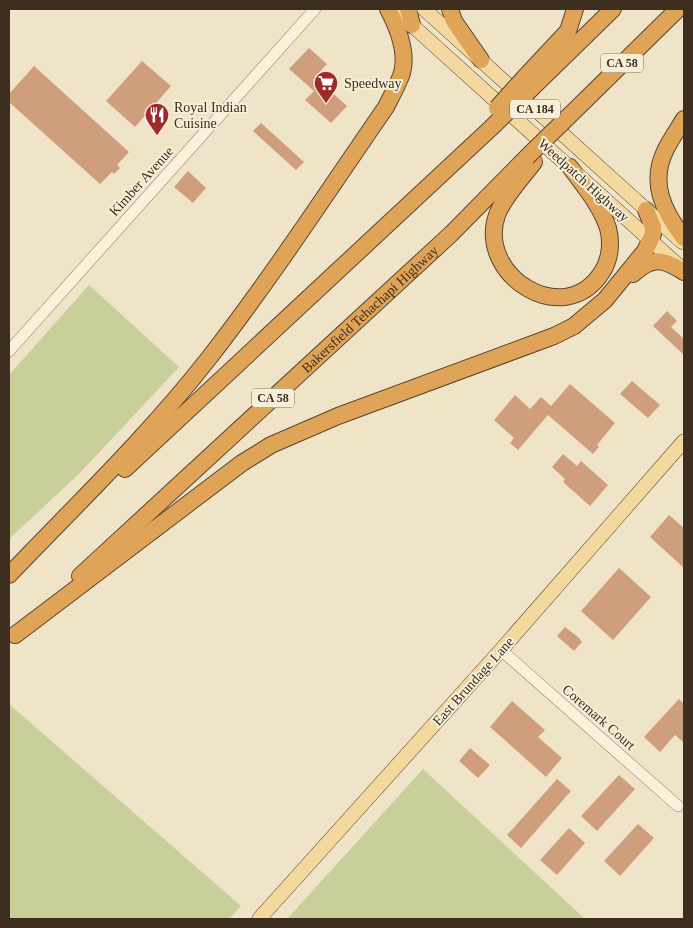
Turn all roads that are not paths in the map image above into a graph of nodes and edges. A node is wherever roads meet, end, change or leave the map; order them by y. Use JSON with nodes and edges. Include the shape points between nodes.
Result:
{"nodes":[{"id":1,"x":315,"y":9,"type":"edge"},
{"id":2,"x":388,"y":9,"type":"edge"},
{"id":3,"x":394,"y":9,"type":"edge"},
{"id":4,"x":408,"y":9,"type":"edge"},
{"id":5,"x":424,"y":9,"type":"edge"},
{"id":6,"x":450,"y":9,"type":"edge"},
{"id":7,"x":575,"y":9,"type":"edge"},
{"id":8,"x":613,"y":9,"type":"edge"},
{"id":9,"x":678,"y":9,"type":"edge"},
{"id":10,"x":412,"y":25,"type":"junction"},
{"id":11,"x":481,"y":60,"type":"junction"},
{"id":12,"x":529,"y":82,"type":"junction"},
{"id":13,"x":684,"y":119,"type":"edge"},
{"id":14,"x":530,"y":160,"type":"junction"},
{"id":15,"x":570,"y":167,"type":"junction"},
{"id":16,"x":646,"y":210,"type":"junction"},
{"id":17,"x":684,"y":238,"type":"edge"},
{"id":18,"x":651,"y":241,"type":"junction"},
{"id":19,"x":684,"y":244,"type":"edge"},
{"id":20,"x":684,"y":271,"type":"edge"},
{"id":21,"x":623,"y":280,"type":"junction"},
{"id":22,"x":9,"y":350,"type":"edge"},
{"id":23,"x":684,"y":441,"type":"edge"},
{"id":24,"x":9,"y":576,"type":"edge"},
{"id":25,"x":12,"y":638,"type":"edge"},
{"id":26,"x":501,"y":650,"type":"junction"},
{"id":27,"x":678,"y":806,"type":"dead end"},
{"id":28,"x":258,"y":919,"type":"edge"}],
"edges":[{"from":1,"to":22,"type":"street","name":"Kimber Avenue"},
{"from":2,"to":24,"type":"highway","via":[[398,30],[403,53],[402,74],[386,107],[208,359],[138,440]]},
{"from":3,"to":10,"type":"main road","name":"Weedpatch Highway","number":"CA 184"},
{"from":4,"to":10,"type":"highway"},
{"from":5,"to":11,"type":"main road","name":"Weedpatch Highway","number":"CA 184"},
{"from":6,"to":11,"type":"highway","via":[[459,30]]},
{"from":7,"to":12,"type":"highway","via":[[568,31]]},
{"from":8,"to":12,"type":"highway"},
{"from":9,"to":14,"type":"highway","number":"CA 58","bridge":true,"via":[[567,118]]},
{"from":10,"to":15,"type":"main road","name":"Weedpatch Highway","number":"CA 184"},
{"from":11,"to":16,"type":"main road","name":"Weedpatch Highway","number":"CA 184"},
{"from":12,"to":24,"type":"highway","bridge":true,"via":[[413,201]]},
{"from":13,"to":17,"type":"highway","via":[[665,150],[658,171],[664,207]]},
{"from":14,"to":15,"type":"highway","via":[[501,206],[494,238],[501,262],[515,280],[535,293],[548,296],[567,296],[585,291],[605,268],[610,250],[604,217]]},
{"from":14,"to":25,"type":"highway","name":"Bakersfield Tehachapi Highway","number":"CA 58"},
{"from":15,"to":18,"type":"main road","name":"Weedpatch Highway","number":"CA 184"},
{"from":16,"to":18,"type":"highway","via":[[653,227]]},
{"from":16,"to":19,"type":"main road","name":"Weedpatch Highway","number":"CA 184"},
{"from":18,"to":20,"type":"main road","name":"Weedpatch Highway","number":"CA 184"},
{"from":18,"to":21,"type":"highway"},
{"from":20,"to":21,"type":"highway","via":[[665,261],[656,261]]},
{"from":21,"to":25,"type":"highway","via":[[574,326],[554,336],[338,416],[271,445],[242,463]]},
{"from":23,"to":26,"type":"main road","name":"East Brundage Lane"},
{"from":26,"to":27,"type":"street","name":"Coremark Court"},
{"from":26,"to":28,"type":"main road","name":"East Brundage Lane"}]}
